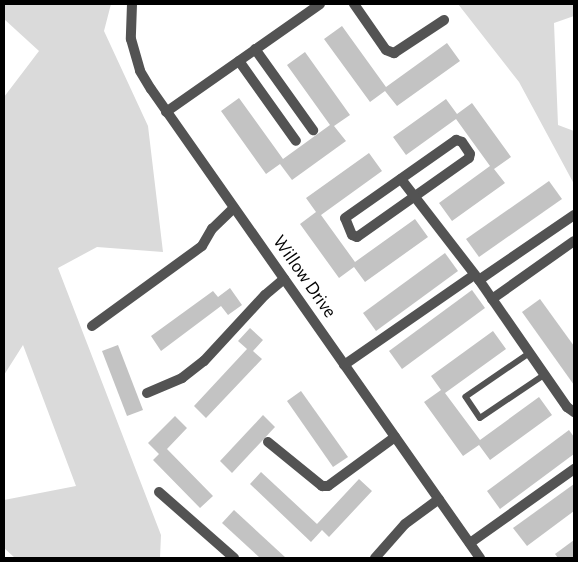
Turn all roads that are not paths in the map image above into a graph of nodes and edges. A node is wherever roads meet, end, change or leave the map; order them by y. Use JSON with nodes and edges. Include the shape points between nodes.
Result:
{"nodes":[{"id":1,"x":132,"y":4,"type":"edge"},
{"id":2,"x":320,"y":4,"type":"edge"},
{"id":3,"x":354,"y":4,"type":"edge"},
{"id":4,"x":444,"y":20,"type":"dead end"},
{"id":5,"x":255,"y":49,"type":"junction"},
{"id":6,"x":239,"y":61,"type":"junction"},
{"id":7,"x":166,"y":112,"type":"junction"},
{"id":8,"x":313,"y":130,"type":"dead end"},
{"id":9,"x":296,"y":141,"type":"dead end"},
{"id":10,"x":401,"y":179,"type":"junction"},
{"id":11,"x":414,"y":196,"type":"junction"},
{"id":12,"x":234,"y":208,"type":"junction"},
{"id":13,"x":574,"y":215,"type":"edge"},
{"id":14,"x":574,"y":241,"type":"edge"},
{"id":15,"x":477,"y":278,"type":"junction"},
{"id":16,"x":284,"y":279,"type":"junction"},
{"id":17,"x":492,"y":299,"type":"junction"},
{"id":18,"x":92,"y":326,"type":"dead end"},
{"id":19,"x":529,"y":354,"type":"junction"},
{"id":20,"x":344,"y":365,"type":"junction"},
{"id":21,"x":544,"y":375,"type":"junction"},
{"id":22,"x":147,"y":393,"type":"dead end"},
{"id":23,"x":574,"y":412,"type":"edge"},
{"id":24,"x":395,"y":437,"type":"junction"},
{"id":25,"x":268,"y":442,"type":"dead end"},
{"id":26,"x":574,"y":469,"type":"edge"},
{"id":27,"x":159,"y":492,"type":"dead end"},
{"id":28,"x":439,"y":499,"type":"junction"},
{"id":29,"x":470,"y":543,"type":"junction"},
{"id":30,"x":234,"y":558,"type":"edge"},
{"id":31,"x":375,"y":558,"type":"edge"},
{"id":32,"x":480,"y":558,"type":"edge"}],
"edges":[{"from":1,"to":7,"type":"street","name":"Willow Drive","via":[[130,27],[136,60]]},
{"from":2,"to":5,"type":"street"},
{"from":3,"to":4,"type":"street","via":[[386,50],[394,53]]},
{"from":5,"to":6,"type":"street"},
{"from":5,"to":8,"type":"street"},
{"from":6,"to":7,"type":"street"},
{"from":6,"to":9,"type":"street"},
{"from":7,"to":12,"type":"street","name":"Willow Drive"},
{"from":10,"to":11,"type":"street"},
{"from":10,"to":11,"type":"street","via":[[456,140],[462,142],[470,154],[468,158]]},
{"from":10,"to":11,"type":"street","via":[[346,218],[352,235],[357,237]]},
{"from":11,"to":15,"type":"street"},
{"from":12,"to":16,"type":"street","name":"Willow Drive"},
{"from":12,"to":18,"type":"street","via":[[212,229],[202,246]]},
{"from":13,"to":15,"type":"street"},
{"from":14,"to":17,"type":"street"},
{"from":15,"to":17,"type":"street"},
{"from":15,"to":20,"type":"street"},
{"from":16,"to":20,"type":"street","name":"Willow Drive"},
{"from":16,"to":22,"type":"street","via":[[204,361],[182,378]]},
{"from":17,"to":19,"type":"street"},
{"from":19,"to":21,"type":"street"},
{"from":19,"to":21,"type":"lane","via":[[466,397],[480,418]]},
{"from":20,"to":24,"type":"street","name":"Willow Drive"},
{"from":21,"to":23,"type":"street"},
{"from":24,"to":25,"type":"street","via":[[328,486],[322,486]]},
{"from":24,"to":28,"type":"street","name":"Willow Drive"},
{"from":26,"to":29,"type":"street"},
{"from":27,"to":30,"type":"street"},
{"from":28,"to":29,"type":"street","name":"Willow Drive"},
{"from":28,"to":31,"type":"street","via":[[405,524]]},
{"from":29,"to":32,"type":"street","name":"Willow Drive"}]}
